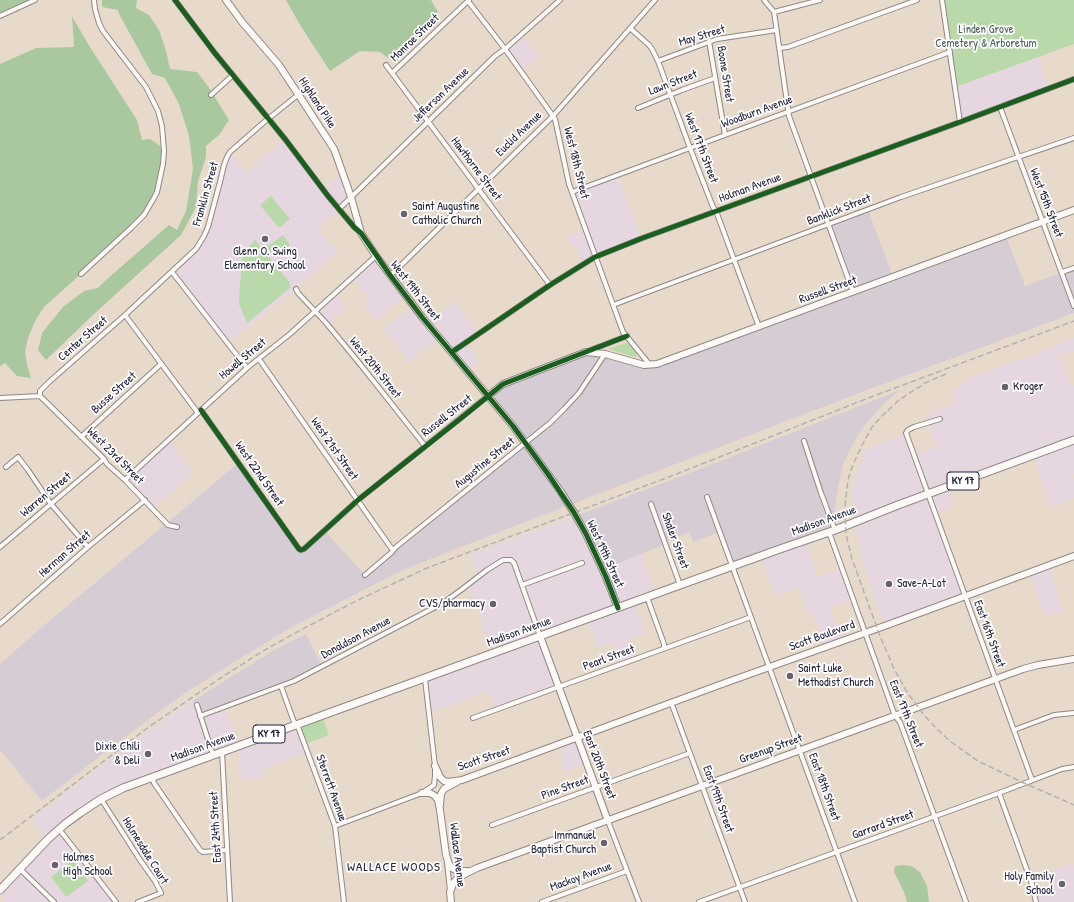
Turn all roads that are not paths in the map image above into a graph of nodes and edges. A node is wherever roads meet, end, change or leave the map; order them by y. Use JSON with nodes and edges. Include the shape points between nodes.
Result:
{"nodes":[{"id":1,"x":35,"y":0,"type":"edge"},
{"id":2,"x":94,"y":0,"type":"edge"},
{"id":3,"x":175,"y":0,"type":"edge"},
{"id":4,"x":226,"y":0,"type":"edge"},
{"id":5,"x":468,"y":0,"type":"edge"},
{"id":6,"x":560,"y":0,"type":"edge"},
{"id":7,"x":655,"y":0,"type":"edge"},
{"id":8,"x":764,"y":0,"type":"edge"},
{"id":9,"x":820,"y":0,"type":"edge"},
{"id":10,"x":917,"y":0,"type":"edge"},
{"id":11,"x":942,"y":0,"type":"edge"},
{"id":12,"x":774,"y":12,"type":"junction"},
{"id":13,"x":0,"y":16,"type":"edge"},
{"id":14,"x":630,"y":28,"type":"junction"},
{"id":15,"x":777,"y":30,"type":"junction"},
{"id":16,"x":710,"y":41,"type":"junction"},
{"id":17,"x":780,"y":48,"type":"junction"},
{"id":18,"x":505,"y":49,"type":"junction"},
{"id":19,"x":950,"y":52,"type":"junction"},
{"id":20,"x":658,"y":61,"type":"junction"},
{"id":21,"x":386,"y":65,"type":"dead end"},
{"id":22,"x":392,"y":74,"type":"junction"},
{"id":23,"x":233,"y":75,"type":"junction"},
{"id":24,"x":715,"y":78,"type":"junction"},
{"id":25,"x":1074,"y":79,"type":"edge"},
{"id":26,"x":299,"y":94,"type":"junction"},
{"id":27,"x":211,"y":95,"type":"dead end"},
{"id":28,"x":670,"y":95,"type":"junction"},
{"id":29,"x":1000,"y":106,"type":"junction"},
{"id":30,"x":638,"y":108,"type":"dead end"},
{"id":31,"x":788,"y":111,"type":"junction"},
{"id":32,"x":553,"y":116,"type":"junction"},
{"id":33,"x":268,"y":118,"type":"junction"},
{"id":34,"x":428,"y":122,"type":"junction"},
{"id":35,"x":960,"y":122,"type":"junction"},
{"id":36,"x":725,"y":134,"type":"junction"},
{"id":37,"x":1074,"y":138,"type":"edge"},
{"id":38,"x":690,"y":148,"type":"junction"},
{"id":39,"x":1019,"y":157,"type":"junction"},
{"id":40,"x":810,"y":176,"type":"junction"},
{"id":41,"x":478,"y":190,"type":"junction"},
{"id":42,"x":572,"y":192,"type":"junction"},
{"id":43,"x":351,"y":197,"type":"junction"},
{"id":44,"x":339,"y":209,"type":"junction"},
{"id":45,"x":1074,"y":210,"type":"edge"},
{"id":46,"x":716,"y":211,"type":"junction"},
{"id":47,"x":1043,"y":222,"type":"junction"},
{"id":48,"x":828,"y":224,"type":"junction"},
{"id":49,"x":361,"y":233,"type":"junction"},
{"id":50,"x":376,"y":256,"type":"junction"},
{"id":51,"x":595,"y":256,"type":"junction"},
{"id":52,"x":734,"y":259,"type":"junction"},
{"id":53,"x":1074,"y":268,"type":"edge"},
{"id":54,"x":172,"y":272,"type":"junction"},
{"id":55,"x":1062,"y":272,"type":"junction"},
{"id":56,"x":81,"y":274,"type":"dead end"},
{"id":57,"x":390,"y":275,"type":"junction"},
{"id":58,"x":550,"y":286,"type":"junction"},
{"id":59,"x":296,"y":289,"type":"dead end"},
{"id":60,"x":853,"y":292,"type":"junction"},
{"id":61,"x":613,"y":305,"type":"junction"},
{"id":62,"x":1074,"y":306,"type":"edge"},
{"id":63,"x":315,"y":311,"type":"junction"},
{"id":64,"x":125,"y":315,"type":"junction"},
{"id":65,"x":759,"y":327,"type":"junction"},
{"id":66,"x":626,"y":336,"type":"junction"},
{"id":67,"x":452,"y":352,"type":"junction"},
{"id":68,"x":586,"y":352,"type":"junction"},
{"id":69,"x":605,"y":354,"type":"junction"},
{"id":70,"x":259,"y":359,"type":"junction"},
{"id":71,"x":161,"y":364,"type":"junction"},
{"id":72,"x":650,"y":365,"type":"junction"},
{"id":73,"x":246,"y":368,"type":"junction"},
{"id":74,"x":40,"y":396,"type":"junction"},
{"id":75,"x":488,"y":396,"type":"junction"},
{"id":76,"x":0,"y":398,"type":"edge"},
{"id":77,"x":199,"y":411,"type":"junction"},
{"id":78,"x":940,"y":419,"type":"dead end"},
{"id":79,"x":81,"y":437,"type":"junction"},
{"id":80,"x":1074,"y":440,"type":"edge"},
{"id":81,"x":804,"y":441,"type":"dead end"},
{"id":82,"x":525,"y":443,"type":"junction"},
{"id":83,"x":425,"y":446,"type":"junction"},
{"id":84,"x":104,"y":459,"type":"junction"},
{"id":85,"x":6,"y":467,"type":"dead end"},
{"id":86,"x":125,"y":480,"type":"junction"},
{"id":87,"x":928,"y":494,"type":"junction"},
{"id":88,"x":707,"y":497,"type":"dead end"},
{"id":89,"x":145,"y":500,"type":"junction"},
{"id":90,"x":358,"y":500,"type":"junction"},
{"id":91,"x":51,"y":504,"type":"junction"},
{"id":92,"x":651,"y":504,"type":"dead end"},
{"id":93,"x":177,"y":527,"type":"dead end"},
{"id":94,"x":832,"y":531,"type":"junction"},
{"id":95,"x":0,"y":547,"type":"edge"},
{"id":96,"x":88,"y":547,"type":"junction"},
{"id":97,"x":301,"y":550,"type":"joint"},
{"id":98,"x":393,"y":550,"type":"junction"},
{"id":99,"x":1074,"y":556,"type":"edge"},
{"id":100,"x":582,"y":563,"type":"dead end"},
{"id":101,"x":732,"y":566,"type":"junction"},
{"id":102,"x":365,"y":574,"type":"dead end"},
{"id":103,"x":522,"y":585,"type":"junction"},
{"id":104,"x":680,"y":585,"type":"junction"},
{"id":105,"x":965,"y":596,"type":"junction"},
{"id":106,"x":647,"y":597,"type":"junction"},
{"id":107,"x":618,"y":608,"type":"junction"},
{"id":108,"x":751,"y":617,"type":"junction"},
{"id":109,"x":0,"y":624,"type":"edge"},
{"id":110,"x":865,"y":632,"type":"junction"},
{"id":111,"x":540,"y":636,"type":"junction"},
{"id":112,"x":664,"y":648,"type":"junction"},
{"id":113,"x":1074,"y":659,"type":"edge"},
{"id":114,"x":769,"y":667,"type":"junction"},
{"id":115,"x":425,"y":678,"type":"junction"},
{"id":116,"x":996,"y":679,"type":"junction"},
{"id":117,"x":281,"y":686,"type":"junction"},
{"id":118,"x":558,"y":686,"type":"junction"},
{"id":119,"x":672,"y":702,"type":"junction"},
{"id":120,"x":196,"y":705,"type":"dead end"},
{"id":121,"x":1074,"y":713,"type":"edge"},
{"id":122,"x":200,"y":716,"type":"junction"},
{"id":123,"x":895,"y":716,"type":"junction"},
{"id":124,"x":473,"y":718,"type":"dead end"},
{"id":125,"x":298,"y":724,"type":"junction"},
{"id":126,"x":1014,"y":730,"type":"junction"},
{"id":127,"x":577,"y":737,"type":"junction"},
{"id":128,"x":800,"y":750,"type":"junction"},
{"id":129,"x":222,"y":752,"type":"junction"},
{"id":130,"x":690,"y":753,"type":"junction"},
{"id":131,"x":213,"y":755,"type":"junction"},
{"id":132,"x":435,"y":766,"type":"junction"},
{"id":133,"x":1074,"y":767,"type":"edge"},
{"id":134,"x":152,"y":777,"type":"junction"},
{"id":135,"x":462,"y":780,"type":"junction"},
{"id":136,"x":1032,"y":780,"type":"junction"},
{"id":137,"x":703,"y":786,"type":"junction"},
{"id":138,"x":596,"y":788,"type":"junction"},
{"id":139,"x":422,"y":793,"type":"junction"},
{"id":140,"x":999,"y":793,"type":"junction"},
{"id":141,"x":101,"y":799,"type":"junction"},
{"id":142,"x":440,"y":810,"type":"junction"},
{"id":143,"x":935,"y":816,"type":"junction"},
{"id":144,"x":608,"y":820,"type":"junction"},
{"id":145,"x":492,"y":825,"type":"dead end"},
{"id":146,"x":335,"y":826,"type":"junction"},
{"id":147,"x":59,"y":829,"type":"junction"},
{"id":148,"x":227,"y":850,"type":"junction"},
{"id":149,"x":837,"y":852,"type":"junction"},
{"id":150,"x":446,"y":855,"type":"junction"},
{"id":151,"x":477,"y":868,"type":"junction"},
{"id":152,"x":20,"y":869,"type":"junction"},
{"id":153,"x":627,"y":870,"type":"junction"},
{"id":154,"x":740,"y":887,"type":"junction"},
{"id":155,"x":0,"y":890,"type":"edge"},
{"id":156,"x":450,"y":892,"type":"junction"},
{"id":157,"x":54,"y":902,"type":"edge"},
{"id":158,"x":116,"y":902,"type":"edge"},
{"id":159,"x":138,"y":902,"type":"edge"},
{"id":160,"x":230,"y":902,"type":"edge"},
{"id":161,"x":344,"y":902,"type":"edge"},
{"id":162,"x":451,"y":902,"type":"edge"},
{"id":163,"x":542,"y":902,"type":"edge"},
{"id":164,"x":639,"y":902,"type":"edge"},
{"id":165,"x":699,"y":902,"type":"edge"},
{"id":166,"x":745,"y":902,"type":"edge"},
{"id":167,"x":855,"y":902,"type":"edge"},
{"id":168,"x":966,"y":902,"type":"edge"},
{"id":169,"x":1036,"y":902,"type":"edge"}],
"edges":[{"from":1,"to":13,"type":"street"},
{"from":2,"to":56,"type":"street","via":[[103,31],[146,87],[158,111],[164,150],[156,192],[144,215]]},
{"from":3,"to":23,"type":"street","name":"West 19th Street"},
{"from":4,"to":26,"type":"street","name":"Highland Pike"},
{"from":5,"to":18,"type":"street","name":"West 18th Street"},
{"from":5,"to":22,"type":"street","name":"Monroe Street"},
{"from":6,"to":18,"type":"street","name":"Jefferson Avenue"},
{"from":7,"to":14,"type":"street","name":"Euclid Avenue"},
{"from":8,"to":12,"type":"street"},
{"from":9,"to":12,"type":"street"},
{"from":10,"to":17,"type":"street"},
{"from":11,"to":19,"type":"street"},
{"from":12,"to":15,"type":"street"},
{"from":14,"to":20,"type":"street","name":"West 17th Street","via":[[649,45]]},
{"from":14,"to":32,"type":"street","name":"Euclid Avenue"},
{"from":15,"to":16,"type":"street","name":"May Street"},
{"from":15,"to":17,"type":"street"},
{"from":16,"to":20,"type":"street","name":"May Street"},
{"from":16,"to":24,"type":"street","name":"Boone Street"},
{"from":17,"to":31,"type":"street"},
{"from":18,"to":32,"type":"street","name":"West 18th Street"},
{"from":18,"to":34,"type":"street","name":"Jefferson Avenue"},
{"from":19,"to":31,"type":"street","name":"Woodburn Avenue"},
{"from":19,"to":35,"type":"street"},
{"from":20,"to":28,"type":"street","name":"West 17th Street"},
{"from":21,"to":22,"type":"street","name":"Hawthorne Street"},
{"from":22,"to":34,"type":"street","name":"Hawthorne Street"},
{"from":23,"to":27,"type":"street"},
{"from":23,"to":33,"type":"street","name":"West 19th Street"},
{"from":24,"to":28,"type":"street","name":"Lawn Street"},
{"from":24,"to":36,"type":"street","name":"Boone Street"},
{"from":25,"to":29,"type":"street","name":"Holman Avenue"},
{"from":26,"to":33,"type":"street","name":"Franklin Street"},
{"from":26,"to":43,"type":"street","name":"Highland Pike","via":[[334,149]]},
{"from":28,"to":30,"type":"street","name":"Lawn Street"},
{"from":28,"to":38,"type":"street","name":"West 17th Street"},
{"from":29,"to":35,"type":"street","name":"Holman Avenue"},
{"from":29,"to":39,"type":"street","name":"West 15th Street"},
{"from":31,"to":36,"type":"street","name":"Woodburn Avenue"},
{"from":31,"to":40,"type":"street"},
{"from":32,"to":41,"type":"street","name":"Euclid Avenue"},
{"from":32,"to":42,"type":"street","name":"West 18th Street"},
{"from":33,"to":44,"type":"street","name":"West 19th Street"},
{"from":33,"to":54,"type":"street","name":"Franklin Street","via":[[227,157],[204,236]]},
{"from":34,"to":41,"type":"street","name":"Hawthorne Street"},
{"from":34,"to":43,"type":"street","name":"Jefferson Avenue"},
{"from":35,"to":40,"type":"street","name":"Holman Avenue"},
{"from":36,"to":38,"type":"street","name":"Woodburn Avenue"},
{"from":37,"to":39,"type":"street","name":"Banklick Street"},
{"from":38,"to":42,"type":"street","name":"Woodburn Avenue"},
{"from":38,"to":46,"type":"street","name":"West 17th Street"},
{"from":39,"to":47,"type":"street","name":"West 15th Street"},
{"from":39,"to":48,"type":"street","name":"Banklick Street"},
{"from":40,"to":46,"type":"street","name":"Holman Avenue"},
{"from":40,"to":48,"type":"street"},
{"from":41,"to":57,"type":"street","name":"Euclid Avenue"},
{"from":41,"to":58,"type":"street","name":"Hawthorne Street"},
{"from":42,"to":51,"type":"street","name":"West 18th Street"},
{"from":43,"to":44,"type":"street","name":"Jefferson Avenue"},
{"from":43,"to":49,"type":"street","name":"Highland Pike"},
{"from":44,"to":49,"type":"street","name":"West 19th Street"},
{"from":45,"to":47,"type":"street","name":"Russell Street"},
{"from":46,"to":51,"type":"street","name":"Holman Avenue"},
{"from":46,"to":52,"type":"street","name":"West 17th Street"},
{"from":47,"to":55,"type":"street","name":"West 15th Street"},
{"from":47,"to":60,"type":"street","name":"Russell Street"},
{"from":48,"to":52,"type":"street","name":"Banklick Street"},
{"from":48,"to":60,"type":"street"},
{"from":49,"to":50,"type":"street","name":"West 19th Street"},
{"from":50,"to":57,"type":"street","name":"West 19th Street"},
{"from":50,"to":63,"type":"street","name":"Howell Street"},
{"from":51,"to":58,"type":"street","name":"Holman Avenue"},
{"from":51,"to":61,"type":"street","name":"West 18th Street"},
{"from":52,"to":61,"type":"street","name":"Banklick Street"},
{"from":52,"to":65,"type":"street","name":"West 17th Street"},
{"from":53,"to":55,"type":"street"},
{"from":54,"to":64,"type":"street","name":"Center Street"},
{"from":54,"to":73,"type":"street"},
{"from":55,"to":62,"type":"street","name":"West 15th Street"},
{"from":57,"to":67,"type":"street","name":"West 19th Street"},
{"from":58,"to":67,"type":"street","name":"Holman Avenue"},
{"from":59,"to":63,"type":"street","name":"West 20th Street"},
{"from":60,"to":65,"type":"street","name":"Russell Street"},
{"from":61,"to":66,"type":"street","name":"West 18th Street"},
{"from":63,"to":70,"type":"street","name":"Howell Street"},
{"from":63,"to":83,"type":"street","name":"West 20th Street"},
{"from":64,"to":71,"type":"street","name":"West 22nd Street"},
{"from":64,"to":74,"type":"street","name":"Center Street","via":[[49,382],[40,391]]},
{"from":65,"to":72,"type":"street","name":"Russell Street","via":[[671,360]]},
{"from":66,"to":68,"type":"street","name":"Russell Street"},
{"from":66,"to":72,"type":"street","name":"West 18th Street"},
{"from":67,"to":75,"type":"street","name":"West 19th Street"},
{"from":68,"to":69,"type":"street","name":"Russell Street"},
{"from":68,"to":75,"type":"street","name":"Russell Street","via":[[503,384]]},
{"from":69,"to":72,"type":"street","name":"Russell Street"},
{"from":69,"to":82,"type":"street","name":"Augustine Street","via":[[579,393],[550,423]]},
{"from":70,"to":73,"type":"street","name":"Howell Street"},
{"from":70,"to":90,"type":"street","name":"West 21st Street"},
{"from":71,"to":77,"type":"street","name":"West 22nd Street"},
{"from":71,"to":79,"type":"street","name":"Busse Street"},
{"from":73,"to":77,"type":"street","name":"Howell Street"},
{"from":74,"to":76,"type":"street"},
{"from":74,"to":79,"type":"street","name":"West 23rd Street"},
{"from":75,"to":82,"type":"street","name":"West 19th Street"},
{"from":75,"to":83,"type":"street","name":"Russell Street"},
{"from":77,"to":86,"type":"street","name":"Howell Street"},
{"from":77,"to":97,"type":"street","name":"West 22nd Street"},
{"from":78,"to":87,"type":"street","name":"East 16th Street","via":[[914,427],[906,433]]},
{"from":79,"to":84,"type":"street","name":"West 23rd Street"},
{"from":80,"to":87,"type":"main road","name":"Madison Avenue","number":"KY 17"},
{"from":81,"to":94,"type":"street"},
{"from":82,"to":98,"type":"street","name":"Augustine Street"},
{"from":82,"to":107,"type":"street","name":"West 19th Street","bridge":true,"via":[[574,511]]},
{"from":83,"to":90,"type":"street","name":"Russell Street"},
{"from":84,"to":86,"type":"street","name":"West 23rd Street"},
{"from":84,"to":91,"type":"street","name":"Warren Street"},
{"from":85,"to":91,"type":"street","via":[[18,457]]},
{"from":86,"to":89,"type":"street","name":"West 23rd Street"},
{"from":87,"to":94,"type":"main road","name":"Madison Avenue","number":"KY 17"},
{"from":87,"to":105,"type":"street","name":"East 16th Street"},
{"from":88,"to":101,"type":"street"},
{"from":89,"to":93,"type":"street","name":"West 23rd Street","via":[[168,525]]},
{"from":89,"to":96,"type":"street","name":"Herman Street"},
{"from":90,"to":97,"type":"street","name":"Russell Street"},
{"from":90,"to":98,"type":"street","name":"West 21st Street"},
{"from":91,"to":95,"type":"street","name":"Warren Street"},
{"from":91,"to":96,"type":"street"},
{"from":92,"to":104,"type":"street","name":"Shaler Street"},
{"from":94,"to":101,"type":"main road","name":"Madison Avenue","number":"KY 17"},
{"from":94,"to":110,"type":"street","name":"East 17th Street"},
{"from":96,"to":109,"type":"street","name":"Herman Street"},
{"from":98,"to":102,"type":"street","name":"Augustine Street"},
{"from":99,"to":105,"type":"street","name":"Scott Boulevard"},
{"from":100,"to":103,"type":"street"},
{"from":101,"to":104,"type":"main road","name":"Madison Avenue","number":"KY 17"},
{"from":101,"to":108,"type":"street","name":"East 18th Street"},
{"from":103,"to":111,"type":"street"},
{"from":103,"to":117,"type":"street","name":"Donaldson Avenue","via":[[514,563],[511,560],[503,560],[443,603]]},
{"from":104,"to":106,"type":"main road","name":"Madison Avenue","number":"KY 17"},
{"from":105,"to":110,"type":"street","name":"Scott Boulevard"},
{"from":105,"to":116,"type":"street","name":"East 16th Street"},
{"from":106,"to":107,"type":"main road","name":"Madison Avenue","number":"KY 17"},
{"from":106,"to":112,"type":"street"},
{"from":107,"to":111,"type":"main road","name":"Madison Avenue","number":"KY 17"},
{"from":108,"to":112,"type":"street","name":"Pearl Street"},
{"from":108,"to":114,"type":"street","name":"East 18th Street"},
{"from":110,"to":114,"type":"street","name":"Scott Boulevard"},
{"from":110,"to":123,"type":"street","name":"East 17th Street"},
{"from":111,"to":115,"type":"main road","name":"Madison Avenue","number":"KY 17"},
{"from":111,"to":118,"type":"street","name":"East 20th Street"},
{"from":112,"to":118,"type":"street","name":"Pearl Street"},
{"from":113,"to":116,"type":"street","name":"Greenup Street","via":[[1038,665]]},
{"from":114,"to":119,"type":"street","name":"Scott Boulevard"},
{"from":114,"to":128,"type":"street","name":"East 18th Street"},
{"from":115,"to":125,"type":"main road","name":"Madison Avenue","number":"KY 17"},
{"from":115,"to":132,"type":"street"},
{"from":116,"to":123,"type":"street","name":"Greenup Street"},
{"from":116,"to":126,"type":"street","name":"East 16th Street"},
{"from":117,"to":122,"type":"street","name":"Donaldson Avenue"},
{"from":117,"to":125,"type":"street","name":"Sterrett Avenue","via":[[294,722]]},
{"from":118,"to":124,"type":"street","name":"Pearl Street"},
{"from":118,"to":127,"type":"street","name":"East 20th Street"},
{"from":119,"to":127,"type":"street","name":"Scott Boulevard"},
{"from":119,"to":130,"type":"street","name":"East 19th Street"},
{"from":120,"to":122,"type":"street"},
{"from":121,"to":126,"type":"street","via":[[1054,716]]},
{"from":122,"to":131,"type":"street"},
{"from":123,"to":128,"type":"street","name":"Greenup Street"},
{"from":123,"to":143,"type":"street","name":"East 17th Street","via":[[900,722]]},
{"from":125,"to":129,"type":"main road","name":"Madison Avenue","number":"KY 17"},
{"from":125,"to":146,"type":"street","name":"Sterrett Avenue"},
{"from":126,"to":136,"type":"street","name":"East 16th Street"},
{"from":127,"to":135,"type":"street","name":"Scott Street"},
{"from":127,"to":138,"type":"street","name":"East 20th Street"},
{"from":128,"to":137,"type":"street","name":"Greenup Street"},
{"from":128,"to":149,"type":"street","name":"East 18th Street"},
{"from":129,"to":131,"type":"main road","name":"Madison Avenue","number":"KY 17"},
{"from":129,"to":148,"type":"street","name":"East 24th Street"},
{"from":130,"to":137,"type":"street","name":"East 19th Street"},
{"from":130,"to":138,"type":"street","name":"Pine Street"},
{"from":131,"to":134,"type":"main road","name":"Madison Avenue","number":"KY 17"},
{"from":132,"to":135,"type":"street","name":"Scott Street","via":[[444,780]]},
{"from":132,"to":139,"type":"street","via":[[434,785]]},
{"from":133,"to":136,"type":"street","name":"Garrard Street"},
{"from":134,"to":141,"type":"main road","name":"Madison Avenue","number":"KY 17"},
{"from":134,"to":148,"type":"street","via":[[200,850]]},
{"from":135,"to":142,"type":"street","name":"Wallace Avenue","via":[[444,789],[441,794]]},
{"from":136,"to":140,"type":"street","name":"Garrard Street"},
{"from":137,"to":144,"type":"street","name":"Greenup Street"},
{"from":137,"to":154,"type":"street","name":"East 19th Street"},
{"from":138,"to":144,"type":"street","name":"East 20th Street"},
{"from":138,"to":145,"type":"street","name":"Pine Street"},
{"from":139,"to":142,"type":"street","name":"Wallace Avenue","via":[[435,796]]},
{"from":139,"to":146,"type":"street"},
{"from":140,"to":143,"type":"street","name":"Garrard Street"},
{"from":140,"to":169,"type":"street"},
{"from":141,"to":147,"type":"main road","name":"Madison Avenue","number":"KY 17"},
{"from":141,"to":159,"type":"street","name":"Holmesdale Court","via":[[161,893]]},
{"from":142,"to":150,"type":"street","name":"Wallace Avenue"},
{"from":143,"to":149,"type":"street","name":"Garrard Street"},
{"from":143,"to":168,"type":"street","name":"East 17th Street"},
{"from":144,"to":151,"type":"street","name":"Greenup Street"},
{"from":144,"to":153,"type":"street","name":"East 20th Street"},
{"from":146,"to":161,"type":"street","name":"Sterrett Avenue"},
{"from":147,"to":152,"type":"main road","name":"Madison Avenue","number":"KY 17"},
{"from":147,"to":158,"type":"street"},
{"from":148,"to":160,"type":"street","name":"East 24th Street"},
{"from":149,"to":154,"type":"street","name":"Garrard Street"},
{"from":149,"to":167,"type":"street","name":"East 18th Street"},
{"from":150,"to":151,"type":"street","via":[[449,864],[457,871],[465,872]]},
{"from":150,"to":156,"type":"street","name":"Wallace Avenue"},
{"from":151,"to":156,"type":"street","via":[[456,879]]},
{"from":152,"to":155,"type":"main road","name":"Madison Avenue","number":"KY 17"},
{"from":152,"to":157,"type":"street"},
{"from":153,"to":163,"type":"street","name":"Mackoy Avenue"},
{"from":153,"to":164,"type":"street","name":"East 20th Street"},
{"from":154,"to":165,"type":"street","name":"Garrard Street"},
{"from":154,"to":166,"type":"street","name":"East 19th Street"},
{"from":156,"to":162,"type":"street","name":"Wallace Avenue"}]}
